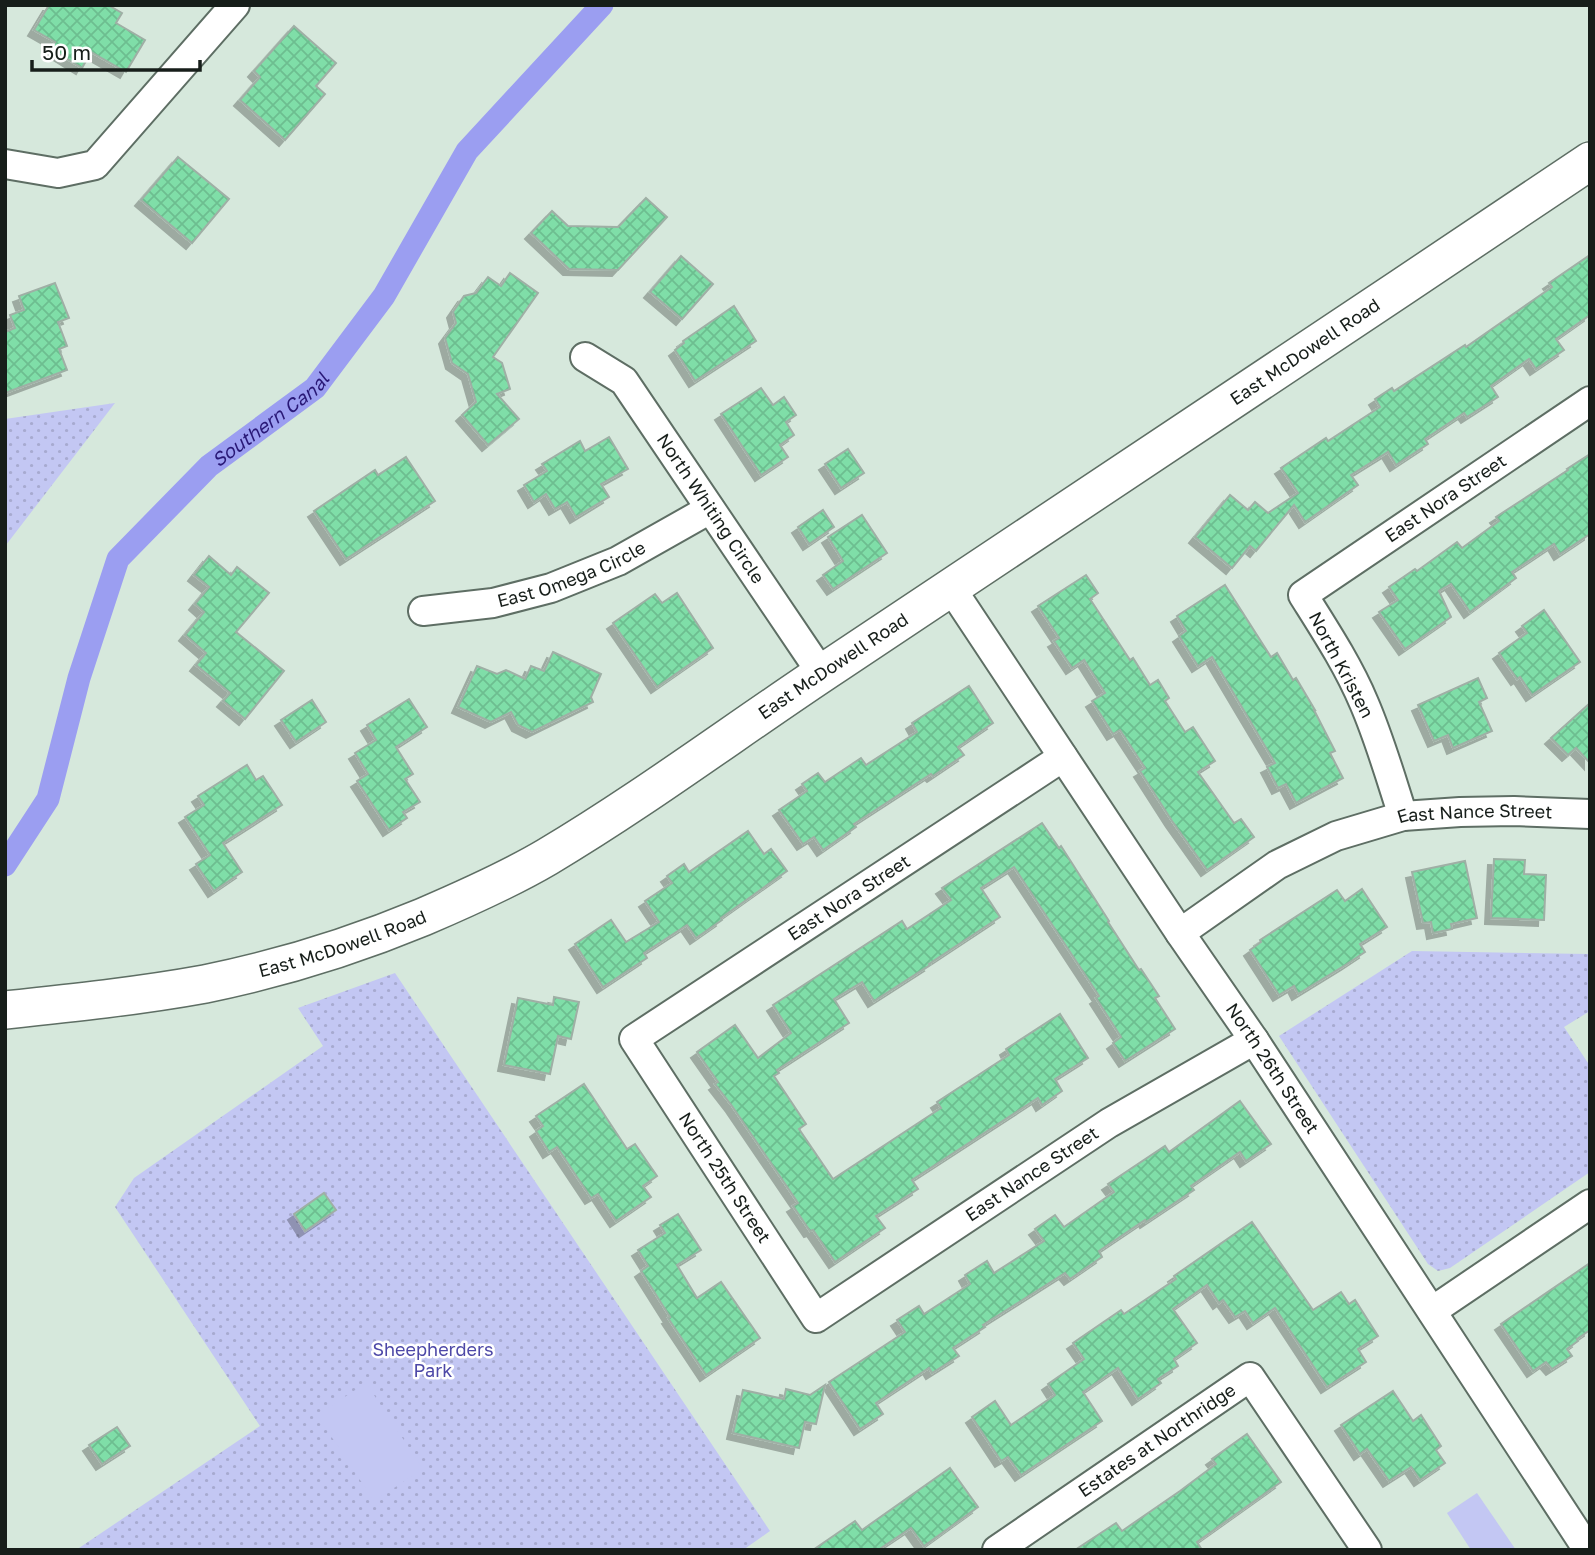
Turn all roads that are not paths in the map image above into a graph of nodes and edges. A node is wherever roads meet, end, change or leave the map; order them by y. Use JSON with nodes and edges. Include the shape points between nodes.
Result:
{"nodes":[{"id":1,"x":235,"y":5,"type":"edge"},
{"id":2,"x":1590,"y":161,"type":"edge"},
{"id":3,"x":5,"y":164,"type":"edge"},
{"id":4,"x":584,"y":357,"type":"dead end"},
{"id":5,"x":1590,"y":401,"type":"edge"},
{"id":6,"x":710,"y":509,"type":"junction"},
{"id":7,"x":951,"y":589,"type":"junction"},
{"id":8,"x":1303,"y":595,"type":"joint"},
{"id":9,"x":423,"y":611,"type":"dead end"},
{"id":10,"x":822,"y":674,"type":"junction"},
{"id":11,"x":1063,"y":757,"type":"junction"},
{"id":12,"x":1590,"y":814,"type":"edge"},
{"id":13,"x":1403,"y":816,"type":"junction"},
{"id":14,"x":1180,"y":933,"type":"junction"},
{"id":15,"x":5,"y":1010,"type":"edge"},
{"id":16,"x":634,"y":1039,"type":"joint"},
{"id":17,"x":1254,"y":1040,"type":"junction"},
{"id":18,"x":1590,"y":1204,"type":"edge"},
{"id":19,"x":1432,"y":1311,"type":"junction"},
{"id":20,"x":816,"y":1318,"type":"joint"},
{"id":21,"x":997,"y":1550,"type":"edge"},
{"id":22,"x":1367,"y":1550,"type":"edge"},
{"id":23,"x":1588,"y":1550,"type":"edge"}],
"edges":[{"from":1,"to":3,"type":"street","via":[[95,165],[58,173]]},
{"from":2,"to":7,"type":"main road","name":"East McDowell Road"},
{"from":4,"to":6,"type":"street","name":"North Whiting Circle","via":[[624,381]]},
{"from":5,"to":8,"type":"street","name":"East Nora Street"},
{"from":6,"to":9,"type":"street","name":"East Omega Circle","via":[[618,561],[551,588],[493,603]]},
{"from":6,"to":10,"type":"street","name":"North Whiting Circle"},
{"from":7,"to":10,"type":"main road","name":"East McDowell Road"},
{"from":7,"to":11,"type":"street","name":"North 26th Street"},
{"from":8,"to":13,"type":"street","name":"North Kristen","via":[[1364,702]]},
{"from":10,"to":15,"type":"main road","name":"East McDowell Road","via":[[562,847],[425,916],[375,936],[214,982]]},
{"from":11,"to":14,"type":"street","name":"North 26th Street"},
{"from":11,"to":16,"type":"street","name":"East Nora Street"},
{"from":12,"to":13,"type":"street","name":"East Nance Street"},
{"from":13,"to":14,"type":"street","name":"East Nance Street","via":[[1336,836],[1277,865]]},
{"from":14,"to":17,"type":"street","name":"North 26th Street"},
{"from":16,"to":20,"type":"street","name":"North 25th Street"},
{"from":17,"to":19,"type":"street","name":"North 26th Street"},
{"from":17,"to":20,"type":"street","name":"East Nance Street","via":[[1109,1123]]},
{"from":18,"to":19,"type":"street"},
{"from":19,"to":23,"type":"street","name":"North 26th Street"},
{"from":21,"to":22,"type":"street","name":"Estates at Northridge","via":[[1250,1377]]}]}
